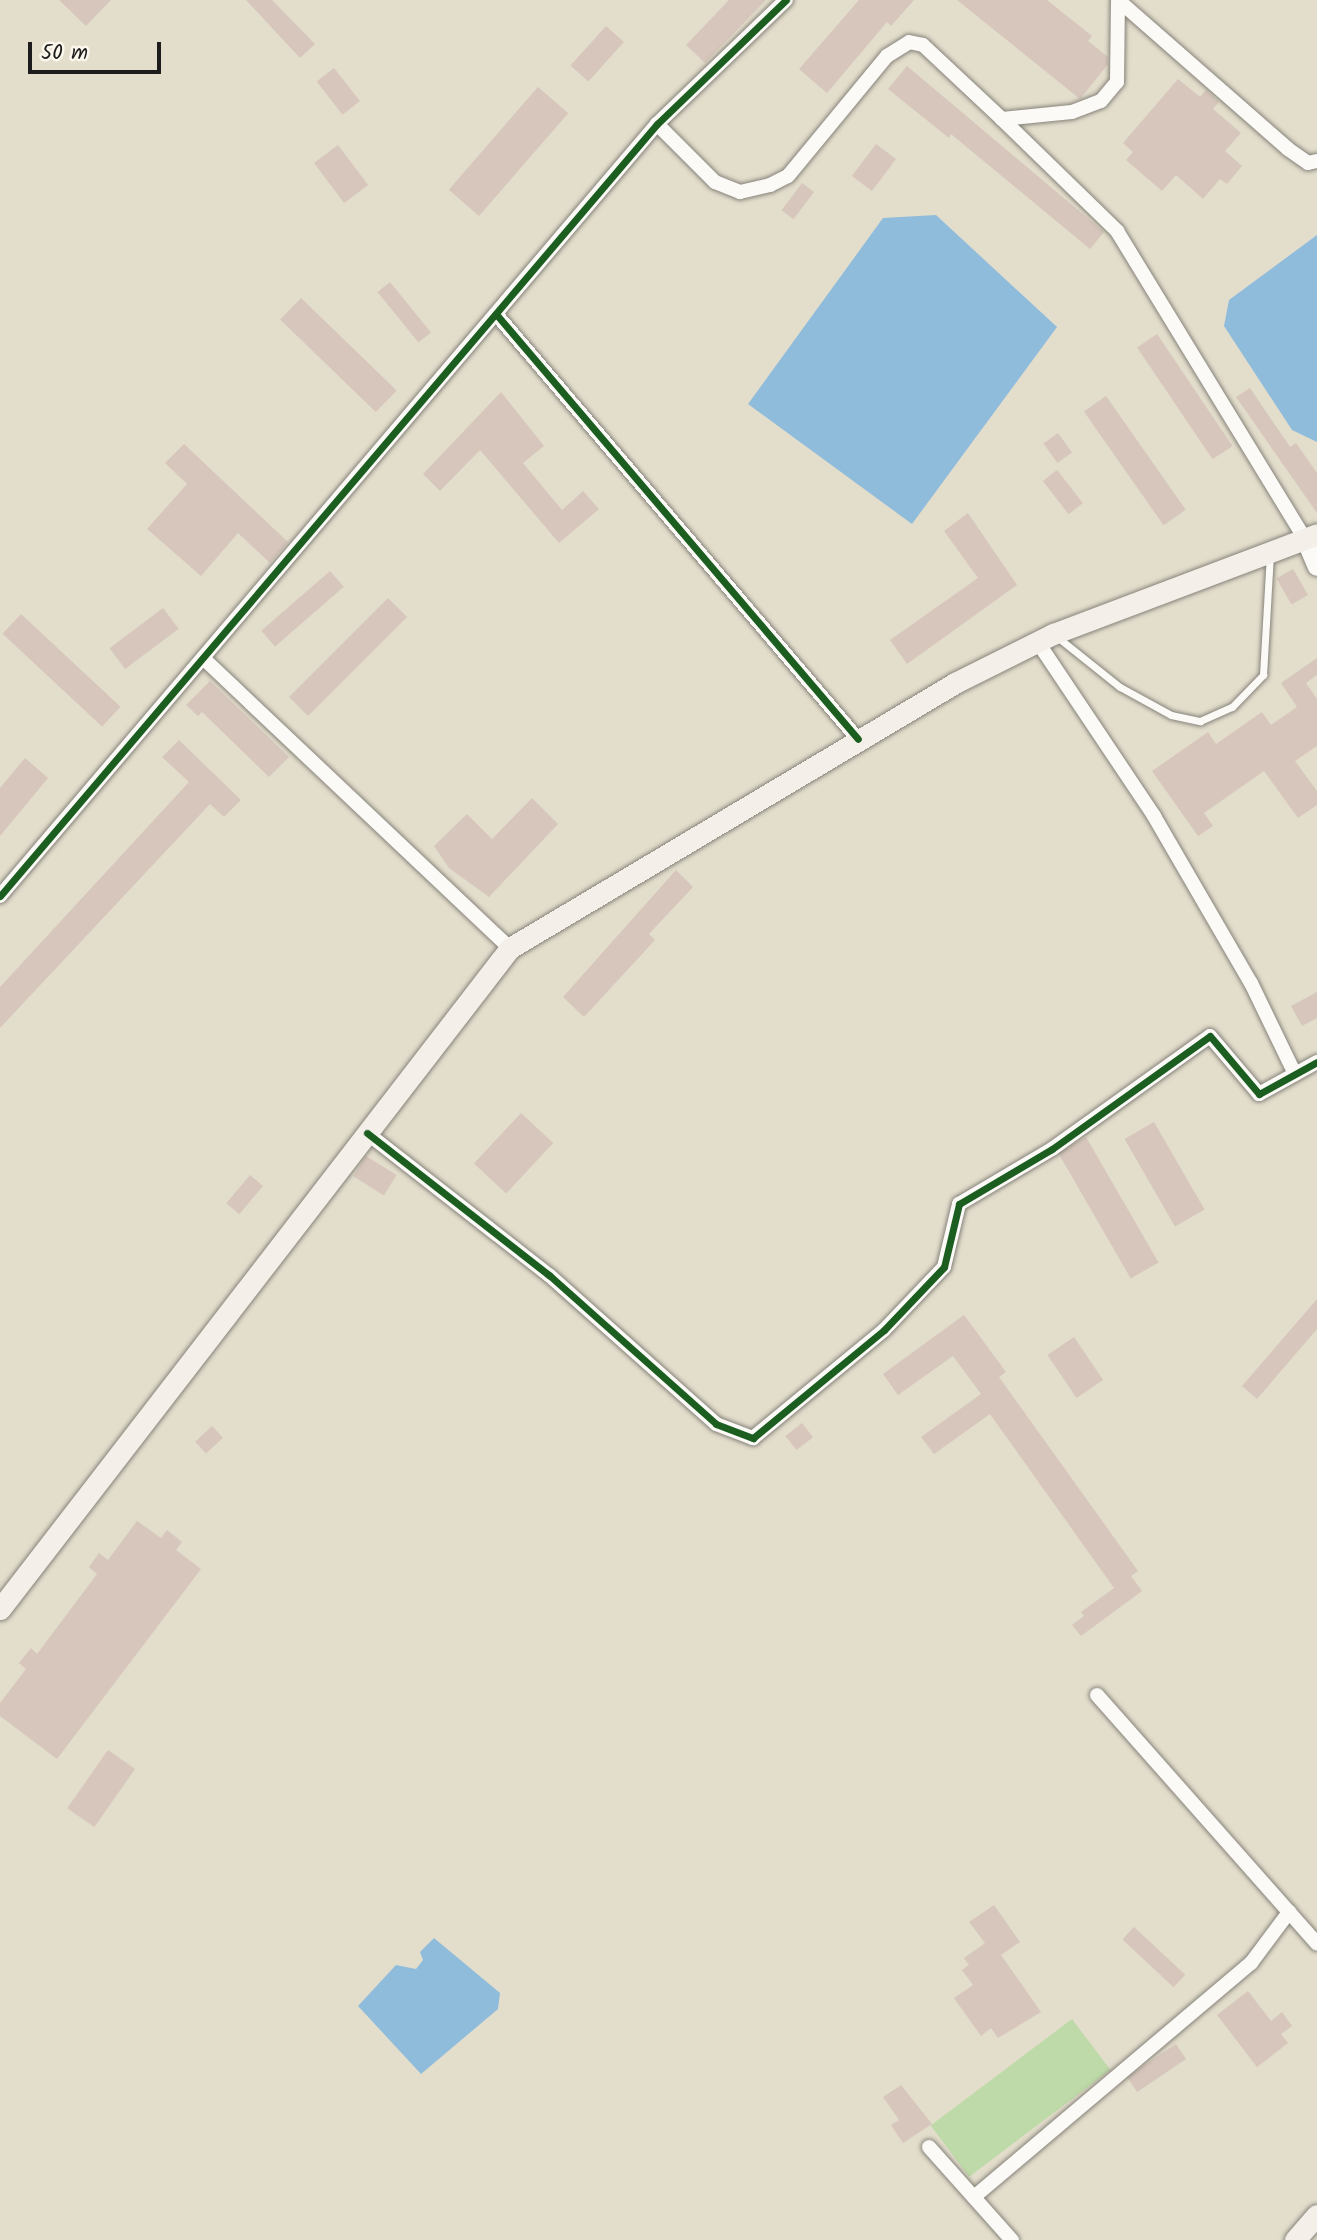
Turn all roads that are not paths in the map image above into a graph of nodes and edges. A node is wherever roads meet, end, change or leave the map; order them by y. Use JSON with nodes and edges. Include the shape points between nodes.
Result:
{"nodes":[{"id":1,"x":786,"y":0,"type":"edge"},
{"id":2,"x":1118,"y":1,"type":"edge"},
{"id":3,"x":1002,"y":119,"type":"junction"},
{"id":4,"x":657,"y":124,"type":"junction"},
{"id":5,"x":1317,"y":161,"type":"edge"},
{"id":6,"x":496,"y":314,"type":"junction"},
{"id":7,"x":1311,"y":537,"type":"edge"},
{"id":8,"x":1270,"y":551,"type":"junction"},
{"id":9,"x":1317,"y":567,"type":"edge"},
{"id":10,"x":1045,"y":637,"type":"junction"},
{"id":11,"x":203,"y":659,"type":"junction"},
{"id":12,"x":858,"y":739,"type":"junction"},
{"id":13,"x":0,"y":895,"type":"edge"},
{"id":14,"x":510,"y":948,"type":"junction"},
{"id":15,"x":1317,"y":1062,"type":"edge"},
{"id":16,"x":1295,"y":1074,"type":"junction"},
{"id":17,"x":367,"y":1133,"type":"junction"},
{"id":18,"x":0,"y":1609,"type":"edge"},
{"id":19,"x":1097,"y":1695,"type":"dead end"},
{"id":20,"x":1289,"y":1912,"type":"junction"},
{"id":21,"x":1317,"y":1944,"type":"edge"},
{"id":22,"x":929,"y":2147,"type":"dead end"},
{"id":23,"x":974,"y":2197,"type":"junction"},
{"id":24,"x":1317,"y":2215,"type":"edge"},
{"id":25,"x":1012,"y":2240,"type":"edge"},
{"id":26,"x":1296,"y":2240,"type":"edge"}],
"edges":[{"from":1,"to":4,"type":"street"},
{"from":2,"to":3,"type":"street","via":[[1117,82],[1101,101],[1072,112]]},
{"from":2,"to":5,"type":"street","via":[[1288,149],[1308,163]]},
{"from":3,"to":4,"type":"street","via":[[923,45],[909,42],[887,57],[788,176],[770,185],[740,192],[715,182]]},
{"from":3,"to":7,"type":"street","via":[[1117,231]]},
{"from":4,"to":6,"type":"street"},
{"from":6,"to":11,"type":"street"},
{"from":6,"to":12,"type":"street"},
{"from":7,"to":8,"type":"main road"},
{"from":7,"to":9,"type":"street"},
{"from":8,"to":10,"type":"main road"},
{"from":8,"to":10,"type":"lane","via":[[1263,675],[1232,707],[1200,721],[1171,715]]},
{"from":10,"to":12,"type":"main road"},
{"from":10,"to":16,"type":"street","via":[[1251,982]]},
{"from":11,"to":13,"type":"street"},
{"from":11,"to":14,"type":"street"},
{"from":12,"to":14,"type":"main road","via":[[757,804]]},
{"from":14,"to":17,"type":"main road"},
{"from":15,"to":16,"type":"street"},
{"from":16,"to":17,"type":"street","via":[[1259,1094],[1210,1036],[1052,1149],[959,1204],[944,1267],[884,1330],[753,1438],[716,1424],[549,1275]]},
{"from":17,"to":18,"type":"main road"},
{"from":19,"to":20,"type":"street"},
{"from":20,"to":21,"type":"street"},
{"from":20,"to":23,"type":"street","via":[[1251,1963]]},
{"from":22,"to":23,"type":"street"},
{"from":23,"to":25,"type":"street"},
{"from":24,"to":26,"type":"main road"}]}
